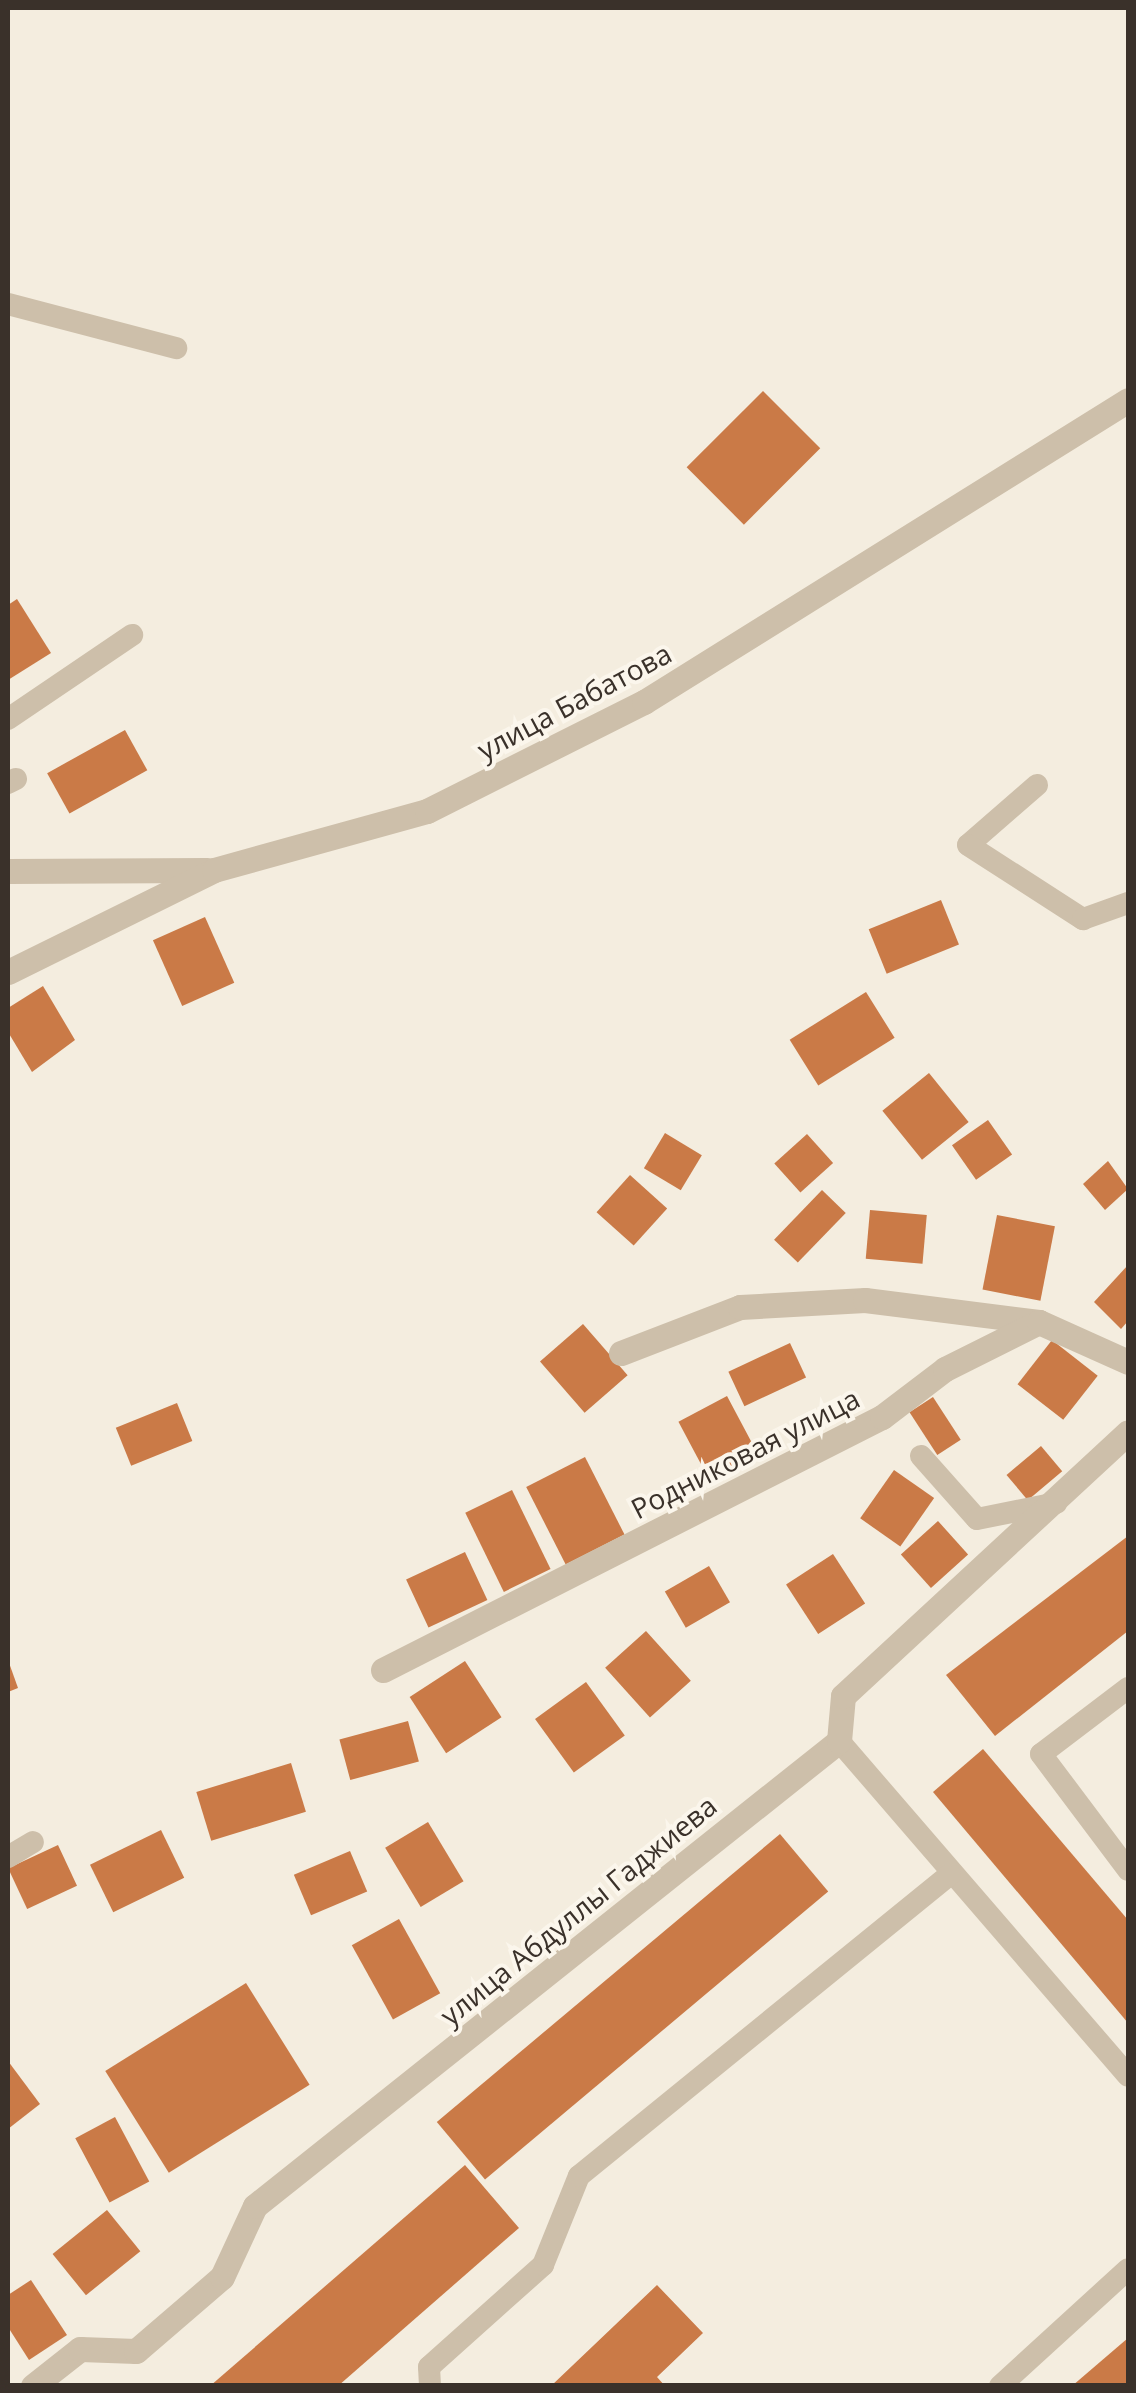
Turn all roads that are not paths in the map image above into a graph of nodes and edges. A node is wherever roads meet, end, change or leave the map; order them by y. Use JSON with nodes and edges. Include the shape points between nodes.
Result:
{"nodes":[{"id":1,"x":8,"y":304,"type":"edge"},
{"id":2,"x":176,"y":348,"type":"dead end"},
{"id":3,"x":1128,"y":400,"type":"edge"},
{"id":4,"x":132,"y":635,"type":"dead end"},
{"id":5,"x":8,"y":719,"type":"edge"},
{"id":6,"x":1037,"y":785,"type":"dead end"},
{"id":7,"x":214,"y":870,"type":"junction"},
{"id":8,"x":8,"y":871,"type":"edge"},
{"id":9,"x":1128,"y":903,"type":"edge"},
{"id":10,"x":8,"y":972,"type":"edge"},
{"id":11,"x":1038,"y":1322,"type":"junction"},
{"id":12,"x":621,"y":1353,"type":"dead end"},
{"id":13,"x":1128,"y":1362,"type":"edge"},
{"id":14,"x":1128,"y":1432,"type":"edge"},
{"id":15,"x":921,"y":1456,"type":"dead end"},
{"id":16,"x":1059,"y":1502,"type":"junction"},
{"id":17,"x":382,"y":1670,"type":"dead end"},
{"id":18,"x":1128,"y":1688,"type":"edge"},
{"id":19,"x":839,"y":1741,"type":"junction"},
{"id":20,"x":33,"y":1842,"type":"dead end"},
{"id":21,"x":8,"y":1857,"type":"edge"},
{"id":22,"x":1128,"y":1870,"type":"edge"},
{"id":23,"x":950,"y":1874,"type":"junction"},
{"id":24,"x":1128,"y":2076,"type":"edge"},
{"id":25,"x":1128,"y":2269,"type":"edge"},
{"id":26,"x":429,"y":2376,"type":"edge"},
{"id":27,"x":34,"y":2386,"type":"edge"},
{"id":28,"x":409,"y":2386,"type":"edge"},
{"id":29,"x":1000,"y":2386,"type":"edge"}],
"edges":[{"from":1,"to":2,"type":"lane"},
{"from":3,"to":7,"type":"street","name":"улица Бабатова","via":[[644,702],[427,811]]},
{"from":4,"to":5,"type":"lane"},
{"from":6,"to":9,"type":"lane","via":[[968,845],[1083,919]]},
{"from":7,"to":8,"type":"street"},
{"from":7,"to":10,"type":"street","name":"улица Бабатова"},
{"from":11,"to":12,"type":"street","via":[[865,1300],[740,1307]]},
{"from":11,"to":13,"type":"street"},
{"from":11,"to":17,"type":"street","name":"Родниковая улица","via":[[945,1369],[882,1417]]},
{"from":14,"to":16,"type":"street"},
{"from":15,"to":16,"type":"lane","via":[[977,1520]]},
{"from":16,"to":19,"type":"street","via":[[843,1696]]},
{"from":18,"to":22,"type":"lane","via":[[1041,1754]]},
{"from":19,"to":23,"type":"lane"},
{"from":19,"to":27,"type":"street","name":"улица Абдуллы Гаджиева","via":[[255,2206],[222,2277],[136,2351],[80,2349]]},
{"from":20,"to":21,"type":"lane"},
{"from":23,"to":24,"type":"lane"},
{"from":23,"to":26,"type":"lane","via":[[579,2176],[543,2265]]},
{"from":25,"to":29,"type":"lane"},
{"from":26,"to":28,"type":"lane"}]}
